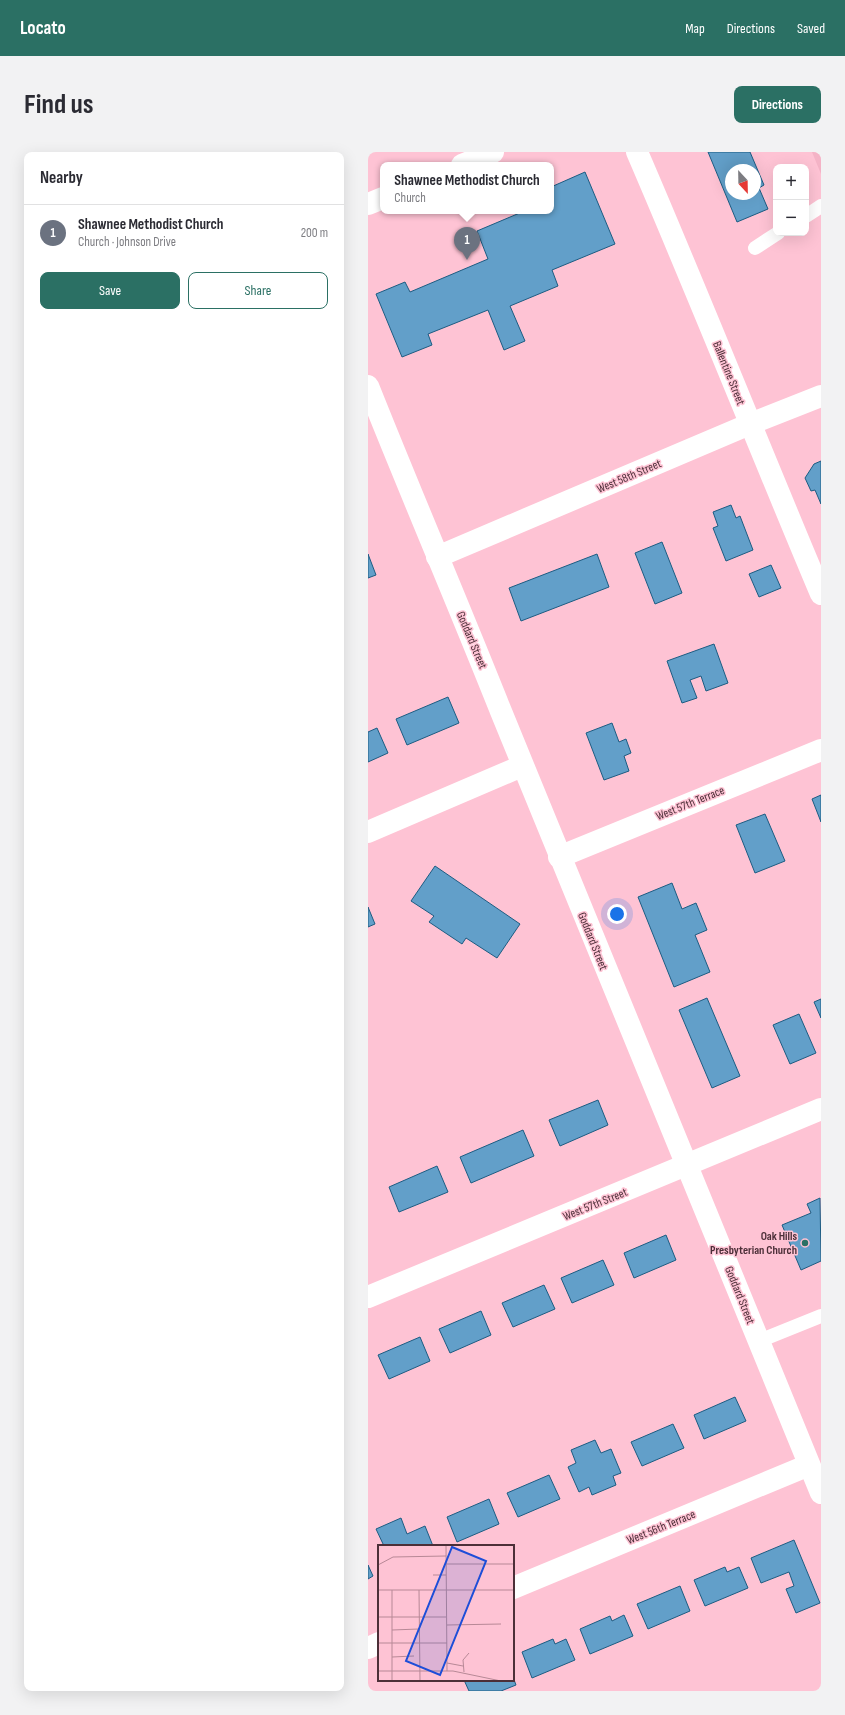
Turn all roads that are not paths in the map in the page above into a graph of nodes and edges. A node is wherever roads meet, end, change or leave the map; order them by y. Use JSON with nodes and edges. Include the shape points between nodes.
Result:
{"nodes":[{"id":1,"x":493,"y":152,"type":"edge"},
{"id":2,"x":637,"y":152,"type":"edge"},
{"id":3,"x":469,"y":162,"type":"edge"},
{"id":4,"x":380,"y":199,"type":"edge"},
{"id":5,"x":368,"y":204,"type":"edge"},
{"id":6,"x":821,"y":206,"type":"edge"},
{"id":7,"x":809,"y":214,"type":"edge"},
{"id":8,"x":773,"y":236,"type":"edge"},
{"id":9,"x":755,"y":248,"type":"dead end"},
{"id":10,"x":368,"y":386,"type":"edge"},
{"id":11,"x":821,"y":396,"type":"edge"},
{"id":12,"x":750,"y":424,"type":"junction"},
{"id":13,"x":437,"y":557,"type":"junction"},
{"id":14,"x":820,"y":588,"type":"edge"},
{"id":15,"x":821,"y":750,"type":"edge"},
{"id":16,"x":522,"y":766,"type":"junction"},
{"id":17,"x":368,"y":832,"type":"edge"},
{"id":18,"x":559,"y":857,"type":"junction"},
{"id":19,"x":821,"y":1109,"type":"edge"},
{"id":20,"x":687,"y":1166,"type":"junction"},
{"id":21,"x":368,"y":1297,"type":"edge"},
{"id":22,"x":821,"y":1316,"type":"edge"},
{"id":23,"x":758,"y":1341,"type":"junction"},
{"id":24,"x":809,"y":1465,"type":"junction"},
{"id":25,"x":821,"y":1493,"type":"edge"},
{"id":26,"x":514,"y":1588,"type":"edge"},
{"id":27,"x":378,"y":1643,"type":"edge"},
{"id":28,"x":368,"y":1648,"type":"edge"}],
"edges":[{"from":1,"to":3,"type":"street"},
{"from":2,"to":12,"type":"street","name":"Ballentine Street"},
{"from":4,"to":5,"type":"street"},
{"from":6,"to":7,"type":"lane"},
{"from":8,"to":9,"type":"lane"},
{"from":10,"to":13,"type":"street","name":"Goddard Street"},
{"from":11,"to":12,"type":"street","name":"West 58th Street"},
{"from":12,"to":13,"type":"street","name":"West 58th Street"},
{"from":12,"to":14,"type":"street","name":"Ballentine Street"},
{"from":13,"to":16,"type":"street","name":"Goddard Street"},
{"from":15,"to":18,"type":"street","name":"West 57th Terrace"},
{"from":16,"to":17,"type":"street"},
{"from":16,"to":18,"type":"street","name":"Goddard Street"},
{"from":18,"to":20,"type":"street","name":"Goddard Street","via":[[657,1099]]},
{"from":19,"to":20,"type":"street","name":"West 57th Street"},
{"from":20,"to":21,"type":"street","name":"West 57th Street"},
{"from":20,"to":23,"type":"street","name":"Goddard Street"},
{"from":22,"to":23,"type":"lane"},
{"from":23,"to":24,"type":"street","name":"Goddard Street"},
{"from":24,"to":25,"type":"street","name":"Goddard Street"},
{"from":24,"to":26,"type":"street","name":"West 56th Terrace"},
{"from":27,"to":28,"type":"street"}]}
